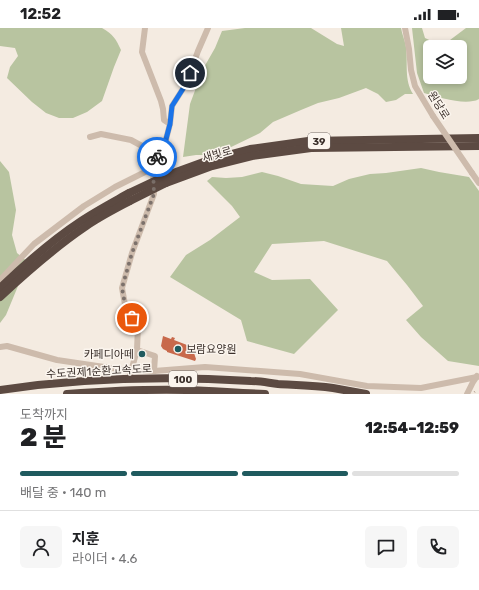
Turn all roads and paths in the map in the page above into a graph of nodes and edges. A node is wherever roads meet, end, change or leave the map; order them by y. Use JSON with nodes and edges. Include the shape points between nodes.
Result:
{"nodes":[{"id":1,"x":145,"y":28,"type":"edge"},
{"id":2,"x":208,"y":28,"type":"edge"},
{"id":3,"x":406,"y":28,"type":"edge"},
{"id":4,"x":170,"y":124,"type":"junction"},
{"id":5,"x":90,"y":137,"type":"dead end"},
{"id":6,"x":479,"y":138,"type":"edge"},
{"id":7,"x":479,"y":146,"type":"edge"},
{"id":8,"x":156,"y":159,"type":"junction"},
{"id":9,"x":153,"y":168,"type":"junction"},
{"id":10,"x":166,"y":179,"type":"junction"},
{"id":11,"x":479,"y":183,"type":"edge"},
{"id":12,"x":129,"y":197,"type":"junction"},
{"id":13,"x":0,"y":280,"type":"edge"},
{"id":14,"x":0,"y":288,"type":"edge"},
{"id":15,"x":0,"y":297,"type":"edge"},
{"id":16,"x":0,"y":347,"type":"edge"},
{"id":17,"x":137,"y":350,"type":"junction"},
{"id":18,"x":154,"y":371,"type":"junction"},
{"id":19,"x":131,"y":373,"type":"junction"},
{"id":20,"x":478,"y":375,"type":"edge"},
{"id":21,"x":0,"y":390,"type":"edge"},
{"id":22,"x":468,"y":393,"type":"edge"},
{"id":23,"x":68,"y":394,"type":"edge"},
{"id":24,"x":265,"y":394,"type":"edge"},
{"id":25,"x":366,"y":394,"type":"edge"}],
"edges":[{"from":1,"to":4,"type":"street","via":[[142,52],[161,101],[164,120]]},
{"from":2,"to":4,"type":"street","via":[[186,84],[172,106]]},
{"from":3,"to":11,"type":"street","name":"원당로","bridge":true,"via":[[415,86]]},
{"from":4,"to":8,"type":"street","via":[[165,143]]},
{"from":5,"to":8,"type":"street","via":[[101,134],[131,140]]},
{"from":6,"to":10,"type":"highway","name":"새빛로","number":"39","via":[[308,141],[250,150],[209,160]]},
{"from":7,"to":10,"type":"highway","name":"새빛로","number":"39","via":[[311,148],[245,158]]},
{"from":8,"to":9,"type":"street"},
{"from":9,"to":13,"type":"street","via":[[115,187],[79,210],[34,244]]},
{"from":9,"to":17,"type":"street","via":[[154,194],[122,288],[126,310],[138,326]]},
{"from":10,"to":12,"type":"highway","name":"새빛로","number":"39","bridge":true},
{"from":12,"to":14,"type":"highway","name":"새빛로","number":"39","via":[[81,221],[23,266]]},
{"from":12,"to":15,"type":"highway","name":"새빛로","number":"39","via":[[55,249]]},
{"from":16,"to":19,"type":"street","via":[[7,346],[57,360]]},
{"from":17,"to":18,"type":"street","via":[[155,356]]},
{"from":17,"to":19,"type":"street"},
{"from":18,"to":19,"type":"street"},
{"from":18,"to":20,"type":"street","via":[[205,367],[300,374],[367,386],[421,388]]},
{"from":20,"to":22,"type":"street"},
{"from":21,"to":25,"type":"highway","name":"수도권제1순환고속도로","number":"100","via":[[127,379],[200,379],[306,385]]},
{"from":23,"to":24,"type":"highway","name":"수도권제1순환고속도로","number":"100","via":[[154,390]]}]}
